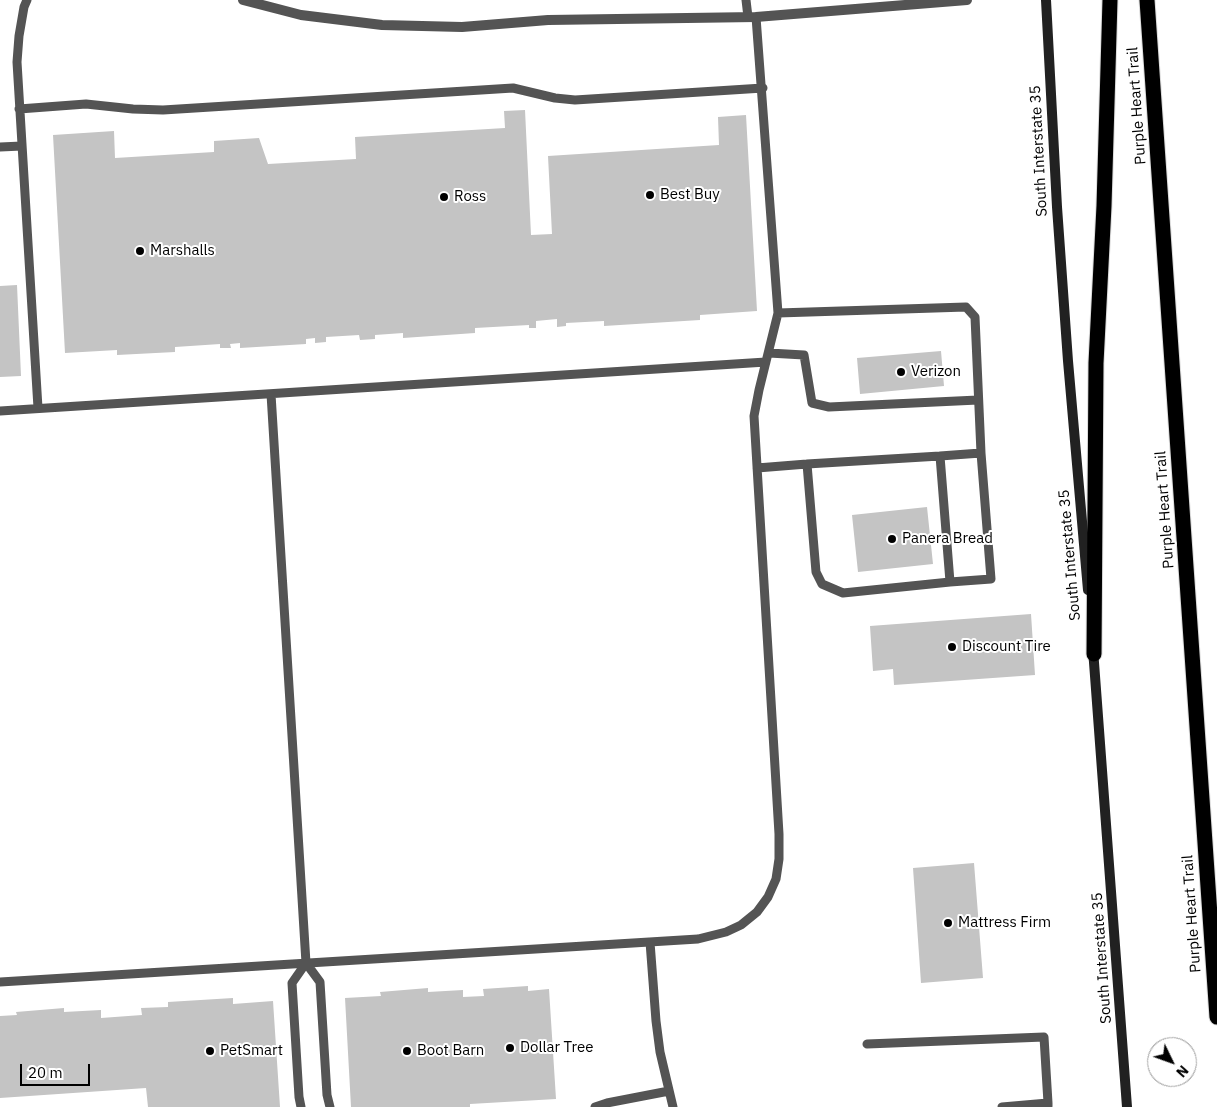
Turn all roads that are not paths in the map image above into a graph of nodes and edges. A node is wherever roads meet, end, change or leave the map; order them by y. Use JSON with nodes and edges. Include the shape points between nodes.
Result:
{"nodes":[{"id":1,"x":27,"y":0,"type":"edge"},
{"id":2,"x":243,"y":0,"type":"edge"},
{"id":3,"x":746,"y":0,"type":"edge"},
{"id":4,"x":967,"y":0,"type":"edge"},
{"id":5,"x":1046,"y":0,"type":"edge"},
{"id":6,"x":1110,"y":0,"type":"edge"},
{"id":7,"x":1147,"y":0,"type":"edge"},
{"id":8,"x":752,"y":17,"type":"junction"},
{"id":9,"x":763,"y":88,"type":"junction"},
{"id":10,"x":19,"y":108,"type":"junction"},
{"id":11,"x":0,"y":146,"type":"edge"},
{"id":12,"x":22,"y":146,"type":"junction"},
{"id":13,"x":778,"y":314,"type":"junction"},
{"id":14,"x":769,"y":353,"type":"junction"},
{"id":15,"x":766,"y":362,"type":"junction"},
{"id":16,"x":271,"y":394,"type":"junction"},
{"id":17,"x":978,"y":400,"type":"junction"},
{"id":18,"x":38,"y":408,"type":"junction"},
{"id":19,"x":0,"y":410,"type":"edge"},
{"id":20,"x":981,"y":453,"type":"junction"},
{"id":21,"x":940,"y":456,"type":"junction"},
{"id":22,"x":807,"y":464,"type":"junction"},
{"id":23,"x":757,"y":468,"type":"junction"},
{"id":24,"x":950,"y":582,"type":"junction"},
{"id":25,"x":1094,"y":654,"type":"junction"},
{"id":26,"x":650,"y":942,"type":"junction"},
{"id":27,"x":306,"y":963,"type":"junction"},
{"id":28,"x":0,"y":982,"type":"edge"},
{"id":29,"x":1217,"y":1017,"type":"edge"},
{"id":30,"x":868,"y":1044,"type":"dead end"},
{"id":31,"x":669,"y":1091,"type":"junction"},
{"id":32,"x":1048,"y":1105,"type":"edge"},
{"id":33,"x":301,"y":1107,"type":"edge"},
{"id":34,"x":330,"y":1107,"type":"edge"},
{"id":35,"x":595,"y":1107,"type":"edge"},
{"id":36,"x":673,"y":1107,"type":"edge"},
{"id":37,"x":1002,"y":1107,"type":"edge"},
{"id":38,"x":1127,"y":1107,"type":"edge"}],
"edges":[{"from":1,"to":10,"type":"lane","via":[[18,36]]},
{"from":2,"to":8,"type":"street","via":[[301,15],[382,25],[462,27],[548,20]]},
{"from":3,"to":8,"type":"lane"},
{"from":4,"to":8,"type":"street"},
{"from":5,"to":25,"type":"main road","name":"South Interstate 35","via":[[1067,352]]},
{"from":6,"to":25,"type":"highway","via":[[1096,363]]},
{"from":7,"to":29,"type":"highway","name":"Purple Heart Trail"},
{"from":8,"to":9,"type":"lane"},
{"from":9,"to":10,"type":"lane","via":[[575,100],[513,88],[163,110],[86,104]]},
{"from":9,"to":13,"type":"lane"},
{"from":10,"to":12,"type":"lane"},
{"from":11,"to":12,"type":"lane"},
{"from":12,"to":18,"type":"lane"},
{"from":13,"to":14,"type":"lane"},
{"from":13,"to":17,"type":"lane","via":[[966,307],[975,317]]},
{"from":14,"to":15,"type":"lane"},
{"from":14,"to":17,"type":"lane","via":[[804,355],[812,403],[829,407]]},
{"from":15,"to":16,"type":"lane"},
{"from":15,"to":23,"type":"lane","via":[[754,416]]},
{"from":16,"to":18,"type":"lane"},
{"from":16,"to":27,"type":"lane"},
{"from":17,"to":20,"type":"lane"},
{"from":18,"to":19,"type":"lane"},
{"from":20,"to":21,"type":"lane"},
{"from":20,"to":24,"type":"lane","via":[[991,579]]},
{"from":21,"to":22,"type":"lane"},
{"from":21,"to":24,"type":"lane"},
{"from":22,"to":23,"type":"lane"},
{"from":22,"to":24,"type":"lane","via":[[816,572],[822,584],[843,593]]},
{"from":23,"to":26,"type":"lane","via":[[779,834],[776,879],[757,912],[741,924],[712,936]]},
{"from":25,"to":38,"type":"main road","name":"South Interstate 35"},
{"from":26,"to":27,"type":"lane"},
{"from":26,"to":31,"type":"lane","via":[[656,1022]]},
{"from":27,"to":28,"type":"lane"},
{"from":27,"to":33,"type":"lane","via":[[292,983]]},
{"from":27,"to":34,"type":"lane","via":[[320,982]]},
{"from":30,"to":32,"type":"lane","via":[[1044,1037]]},
{"from":31,"to":35,"type":"lane"},
{"from":31,"to":36,"type":"lane"},
{"from":32,"to":37,"type":"lane"}]}
